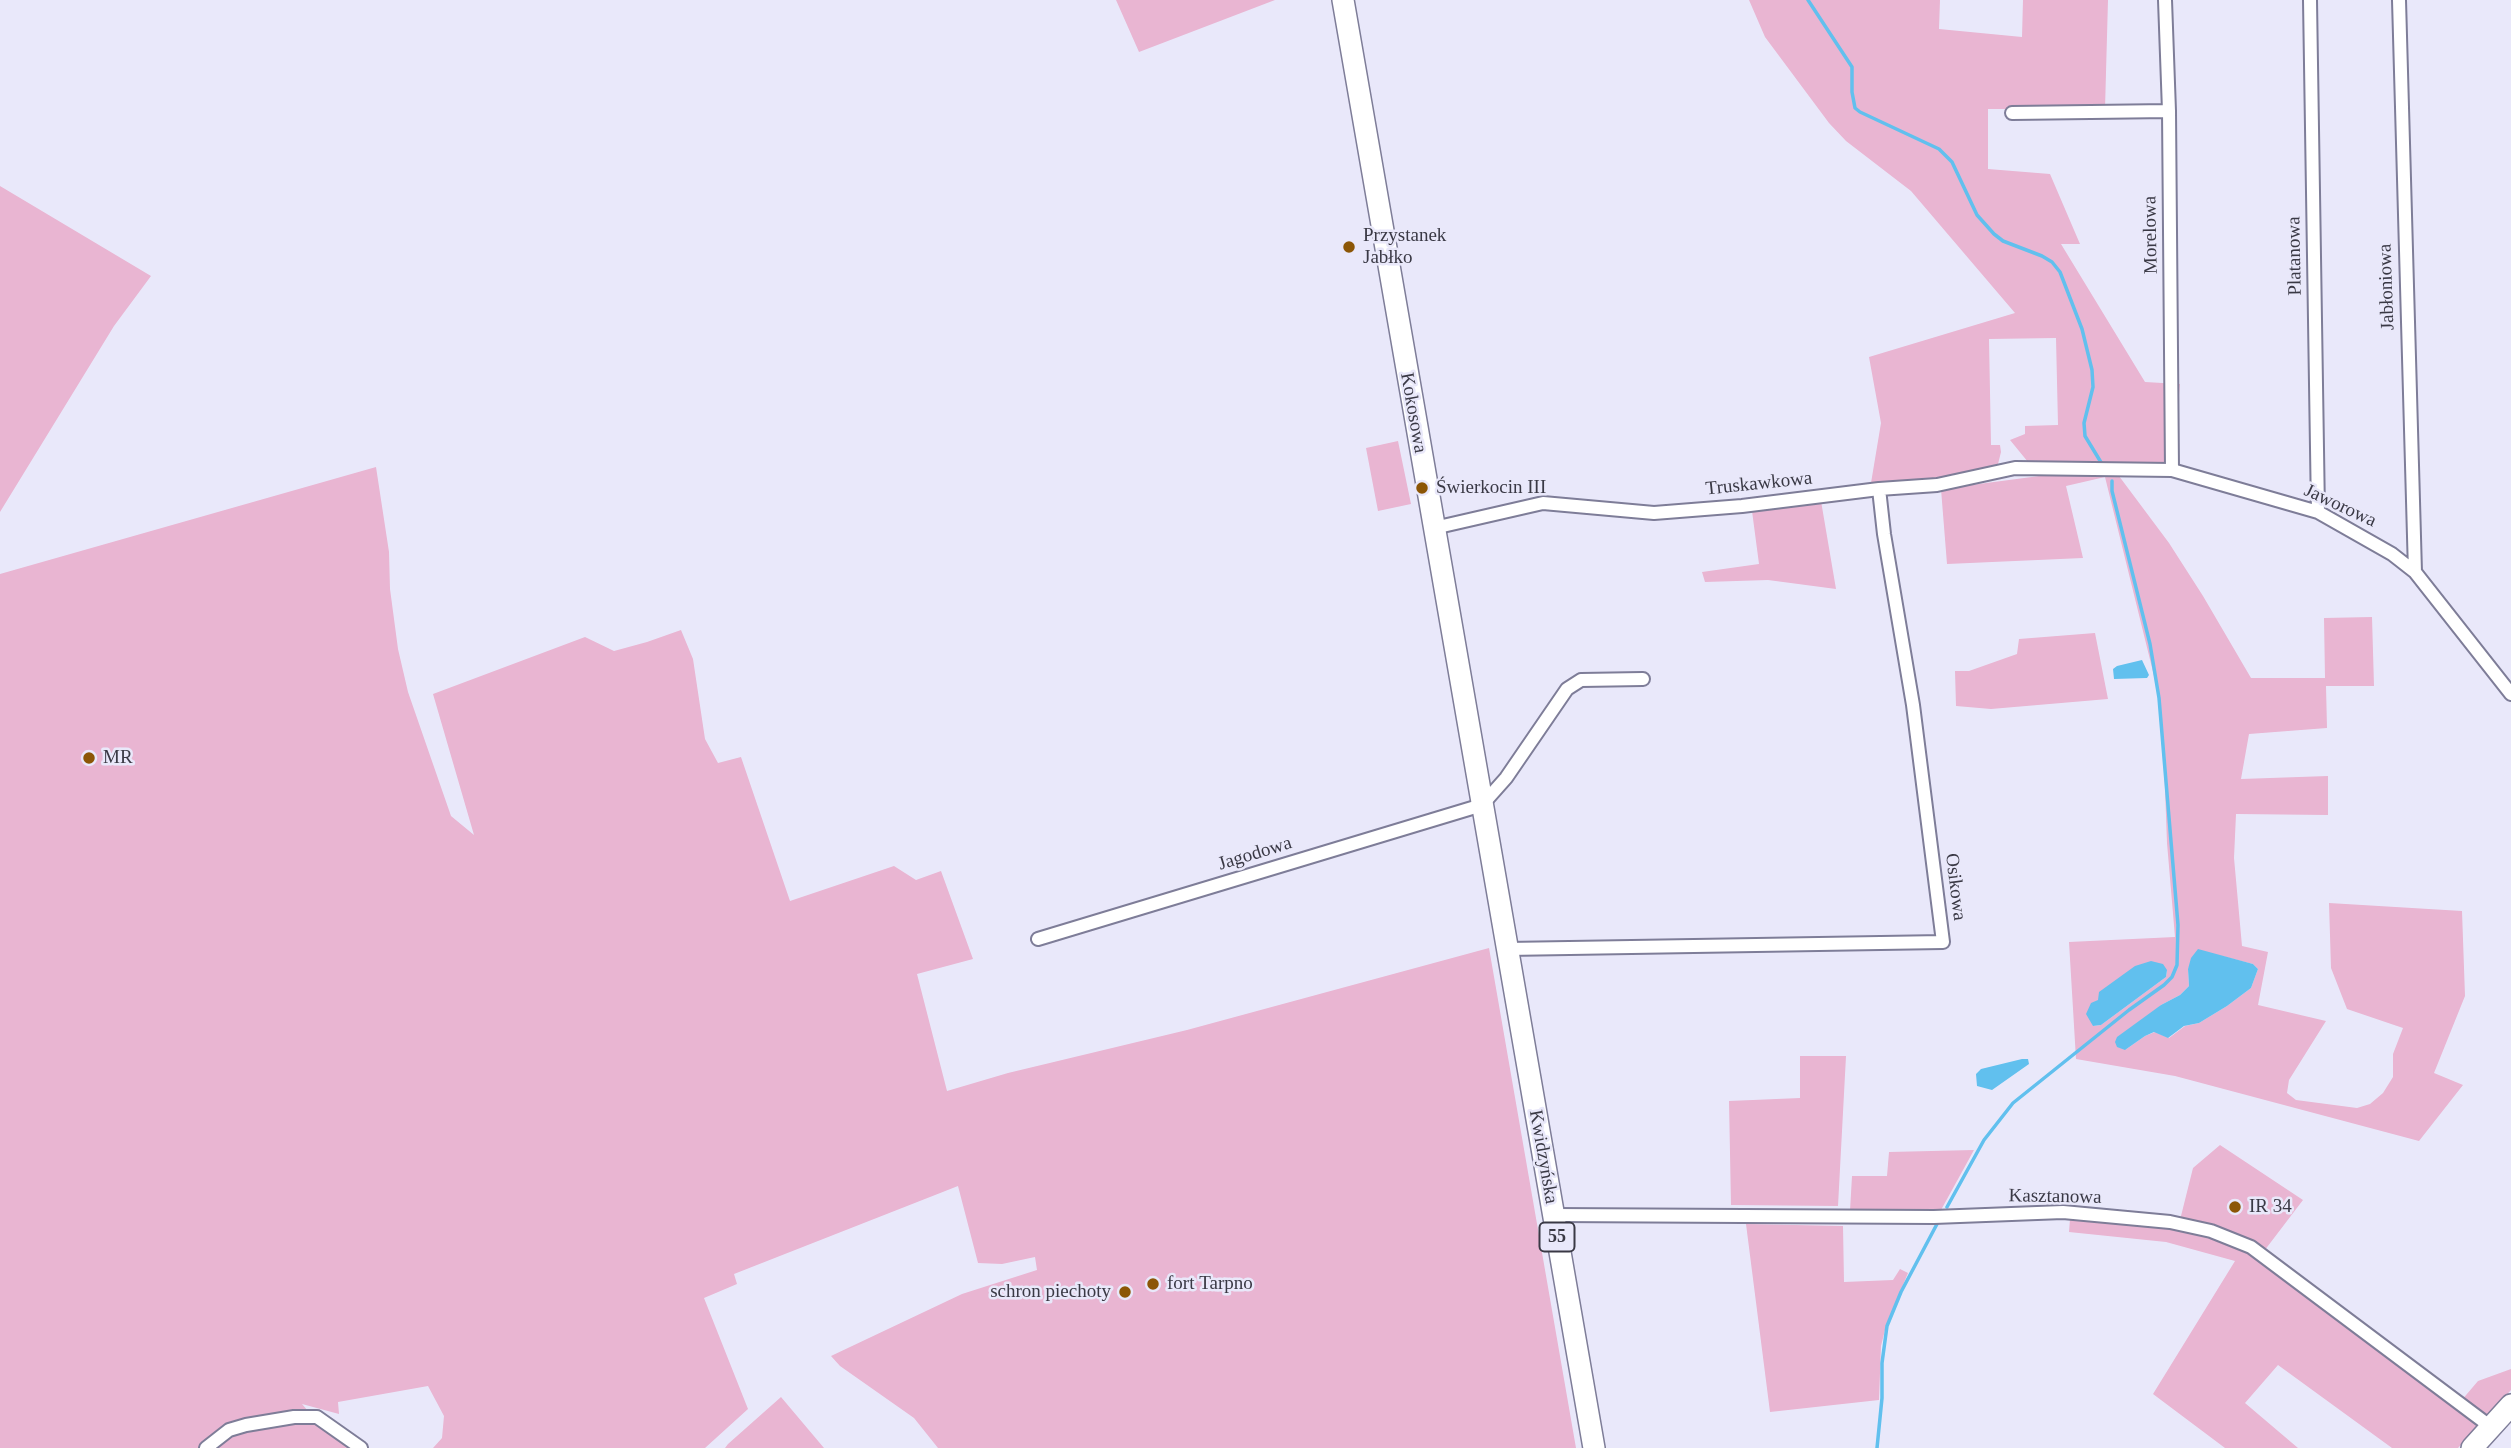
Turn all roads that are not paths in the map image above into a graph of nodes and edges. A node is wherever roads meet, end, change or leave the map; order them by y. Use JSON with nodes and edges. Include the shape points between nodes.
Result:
{"nodes":[{"id":1,"x":1343,"y":0,"type":"edge"},
{"id":2,"x":2165,"y":0,"type":"edge"},
{"id":3,"x":2311,"y":0,"type":"edge"},
{"id":4,"x":2399,"y":0,"type":"edge"},
{"id":5,"x":2169,"y":111,"type":"junction"},
{"id":6,"x":2012,"y":113,"type":"dead end"},
{"id":7,"x":2172,"y":470,"type":"junction"},
{"id":8,"x":2088,"y":471,"type":"joint"},
{"id":9,"x":1879,"y":489,"type":"junction"},
{"id":10,"x":2318,"y":512,"type":"junction"},
{"id":11,"x":1434,"y":527,"type":"junction"},
{"id":12,"x":2414,"y":572,"type":"junction"},
{"id":13,"x":1643,"y":679,"type":"dead end"},
{"id":14,"x":2511,"y":694,"type":"edge"},
{"id":15,"x":1482,"y":805,"type":"junction"},
{"id":16,"x":1038,"y":939,"type":"dead end"},
{"id":17,"x":1507,"y":949,"type":"junction"},
{"id":18,"x":1553,"y":1215,"type":"junction"},
{"id":19,"x":2511,"y":1405,"type":"edge"},
{"id":20,"x":2491,"y":1427,"type":"junction"},
{"id":21,"x":206,"y":1448,"type":"edge"},
{"id":22,"x":361,"y":1448,"type":"edge"},
{"id":23,"x":1594,"y":1448,"type":"edge"},
{"id":24,"x":2472,"y":1448,"type":"edge"}],
"edges":[{"from":1,"to":11,"type":"main road","name":"Kokosowa","number":"55"},
{"from":2,"to":5,"type":"street","name":"Morelowa"},
{"from":3,"to":10,"type":"street","name":"Platanowa"},
{"from":4,"to":12,"type":"street","name":"Jabłoniowa"},
{"from":5,"to":6,"type":"street"},
{"from":5,"to":7,"type":"street","name":"Morelowa"},
{"from":7,"to":8,"type":"street","name":"Jaworowa"},
{"from":7,"to":10,"type":"street","name":"Jaworowa"},
{"from":8,"to":9,"type":"street","name":"Truskawkowa","via":[[2015,468],[1937,485]]},
{"from":9,"to":11,"type":"street","name":"Truskawkowa","via":[[1654,513],[1543,503]]},
{"from":9,"to":17,"type":"street","name":"Osikowa","via":[[1943,942]]},
{"from":10,"to":12,"type":"street","name":"Jaworowa","via":[[2383,548]]},
{"from":11,"to":15,"type":"main road","name":"Kokosowa","number":"55"},
{"from":12,"to":14,"type":"street","name":"Jaworowa"},
{"from":13,"to":15,"type":"street","via":[[1581,680],[1567,689]]},
{"from":15,"to":16,"type":"street","name":"Jagodowa"},
{"from":15,"to":17,"type":"main road","name":"Kokosowa","number":"55"},
{"from":17,"to":18,"type":"main road","name":"Kwidzyńska","number":"55"},
{"from":18,"to":20,"type":"street","name":"Kasztanowa","via":[[1934,1217],[2063,1212],[2170,1222],[2211,1231],[2251,1247]]},
{"from":18,"to":23,"type":"main road","name":"Kwidzyńska","number":"55"},
{"from":19,"to":20,"type":"main road"},
{"from":20,"to":24,"type":"main road"},
{"from":21,"to":22,"type":"street","via":[[229,1430],[246,1425],[317,1417]]}]}
